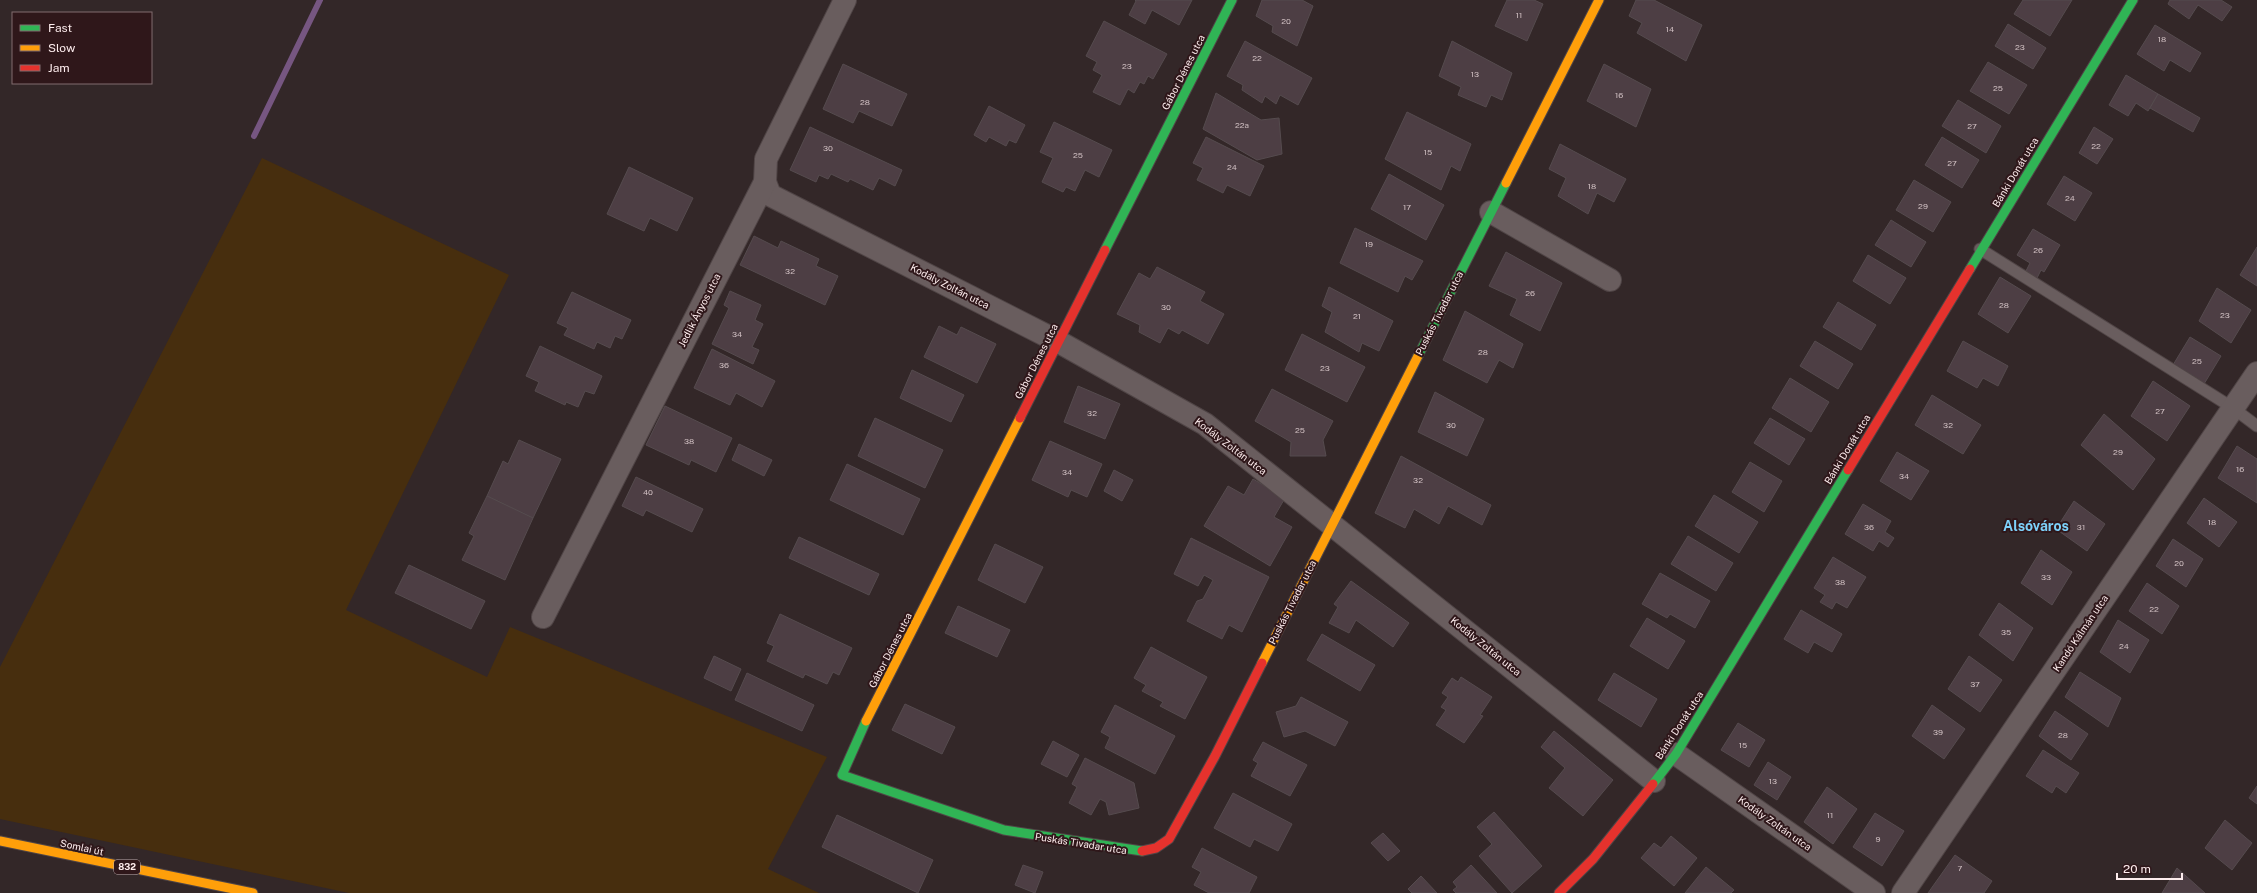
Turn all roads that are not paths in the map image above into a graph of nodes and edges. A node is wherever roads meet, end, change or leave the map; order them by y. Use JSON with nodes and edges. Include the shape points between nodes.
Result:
{"nodes":[{"id":1,"x":845,"y":0,"type":"edge"},
{"id":2,"x":1232,"y":0,"type":"edge"},
{"id":3,"x":1599,"y":0,"type":"edge"},
{"id":4,"x":2133,"y":0,"type":"edge"},
{"id":5,"x":764,"y":182,"type":"junction"},
{"id":6,"x":1491,"y":212,"type":"junction"},
{"id":7,"x":1980,"y":249,"type":"junction"},
{"id":8,"x":1610,"y":280,"type":"dead end"},
{"id":9,"x":1059,"y":342,"type":"junction"},
{"id":10,"x":2257,"y":374,"type":"edge"},
{"id":11,"x":2233,"y":408,"type":"junction"},
{"id":12,"x":2257,"y":426,"type":"edge"},
{"id":13,"x":1332,"y":524,"type":"junction"},
{"id":14,"x":543,"y":617,"type":"dead end"},
{"id":15,"x":1676,"y":754,"type":"junction"},
{"id":16,"x":1654,"y":781,"type":"junction"},
{"id":17,"x":1004,"y":830,"type":"joint"},
{"id":18,"x":0,"y":841,"type":"edge"},
{"id":19,"x":253,"y":893,"type":"edge"},
{"id":20,"x":1559,"y":893,"type":"edge"},
{"id":21,"x":1874,"y":893,"type":"edge"},
{"id":22,"x":1903,"y":893,"type":"edge"}],
"edges":[{"from":1,"to":5,"type":"street","name":"Jedlik Ányos utca","via":[[766,159]]},
{"from":2,"to":9,"type":"street","name":"Gábor Dénes utca"},
{"from":3,"to":6,"type":"street","name":"Puskás Tivadar utca"},
{"from":4,"to":7,"type":"street","name":"Bánki Donát utca"},
{"from":5,"to":9,"type":"street","name":"Kodály Zoltán utca","via":[[770,195]]},
{"from":5,"to":14,"type":"street","name":"Jedlik Ányos utca"},
{"from":6,"to":8,"type":"street"},
{"from":6,"to":13,"type":"street","name":"Puskás Tivadar utca"},
{"from":7,"to":11,"type":"lane"},
{"from":7,"to":15,"type":"street","name":"Bánki Donát utca"},
{"from":9,"to":13,"type":"street","name":"Kodály Zoltán utca","via":[[1205,424]]},
{"from":9,"to":17,"type":"street","name":"Gábor Dénes utca","via":[[860,733],[842,774]]},
{"from":10,"to":11,"type":"street","name":"Kandó Kálmán utca"},
{"from":11,"to":12,"type":"lane"},
{"from":11,"to":22,"type":"street","name":"Kandó Kálmán utca"},
{"from":13,"to":16,"type":"street","name":"Kodály Zoltán utca"},
{"from":13,"to":17,"type":"street","name":"Puskás Tivadar utca","via":[[1215,756],[1169,839],[1156,848],[1138,852]]},
{"from":15,"to":16,"type":"street","name":"Bánki Donát utca"},
{"from":15,"to":21,"type":"street","name":"Kodály Zoltán utca"},
{"from":16,"to":20,"type":"street","name":"Bánki Donát utca","via":[[1593,859]]},
{"from":18,"to":19,"type":"street","name":"Somlai út","number":"832"}]}
